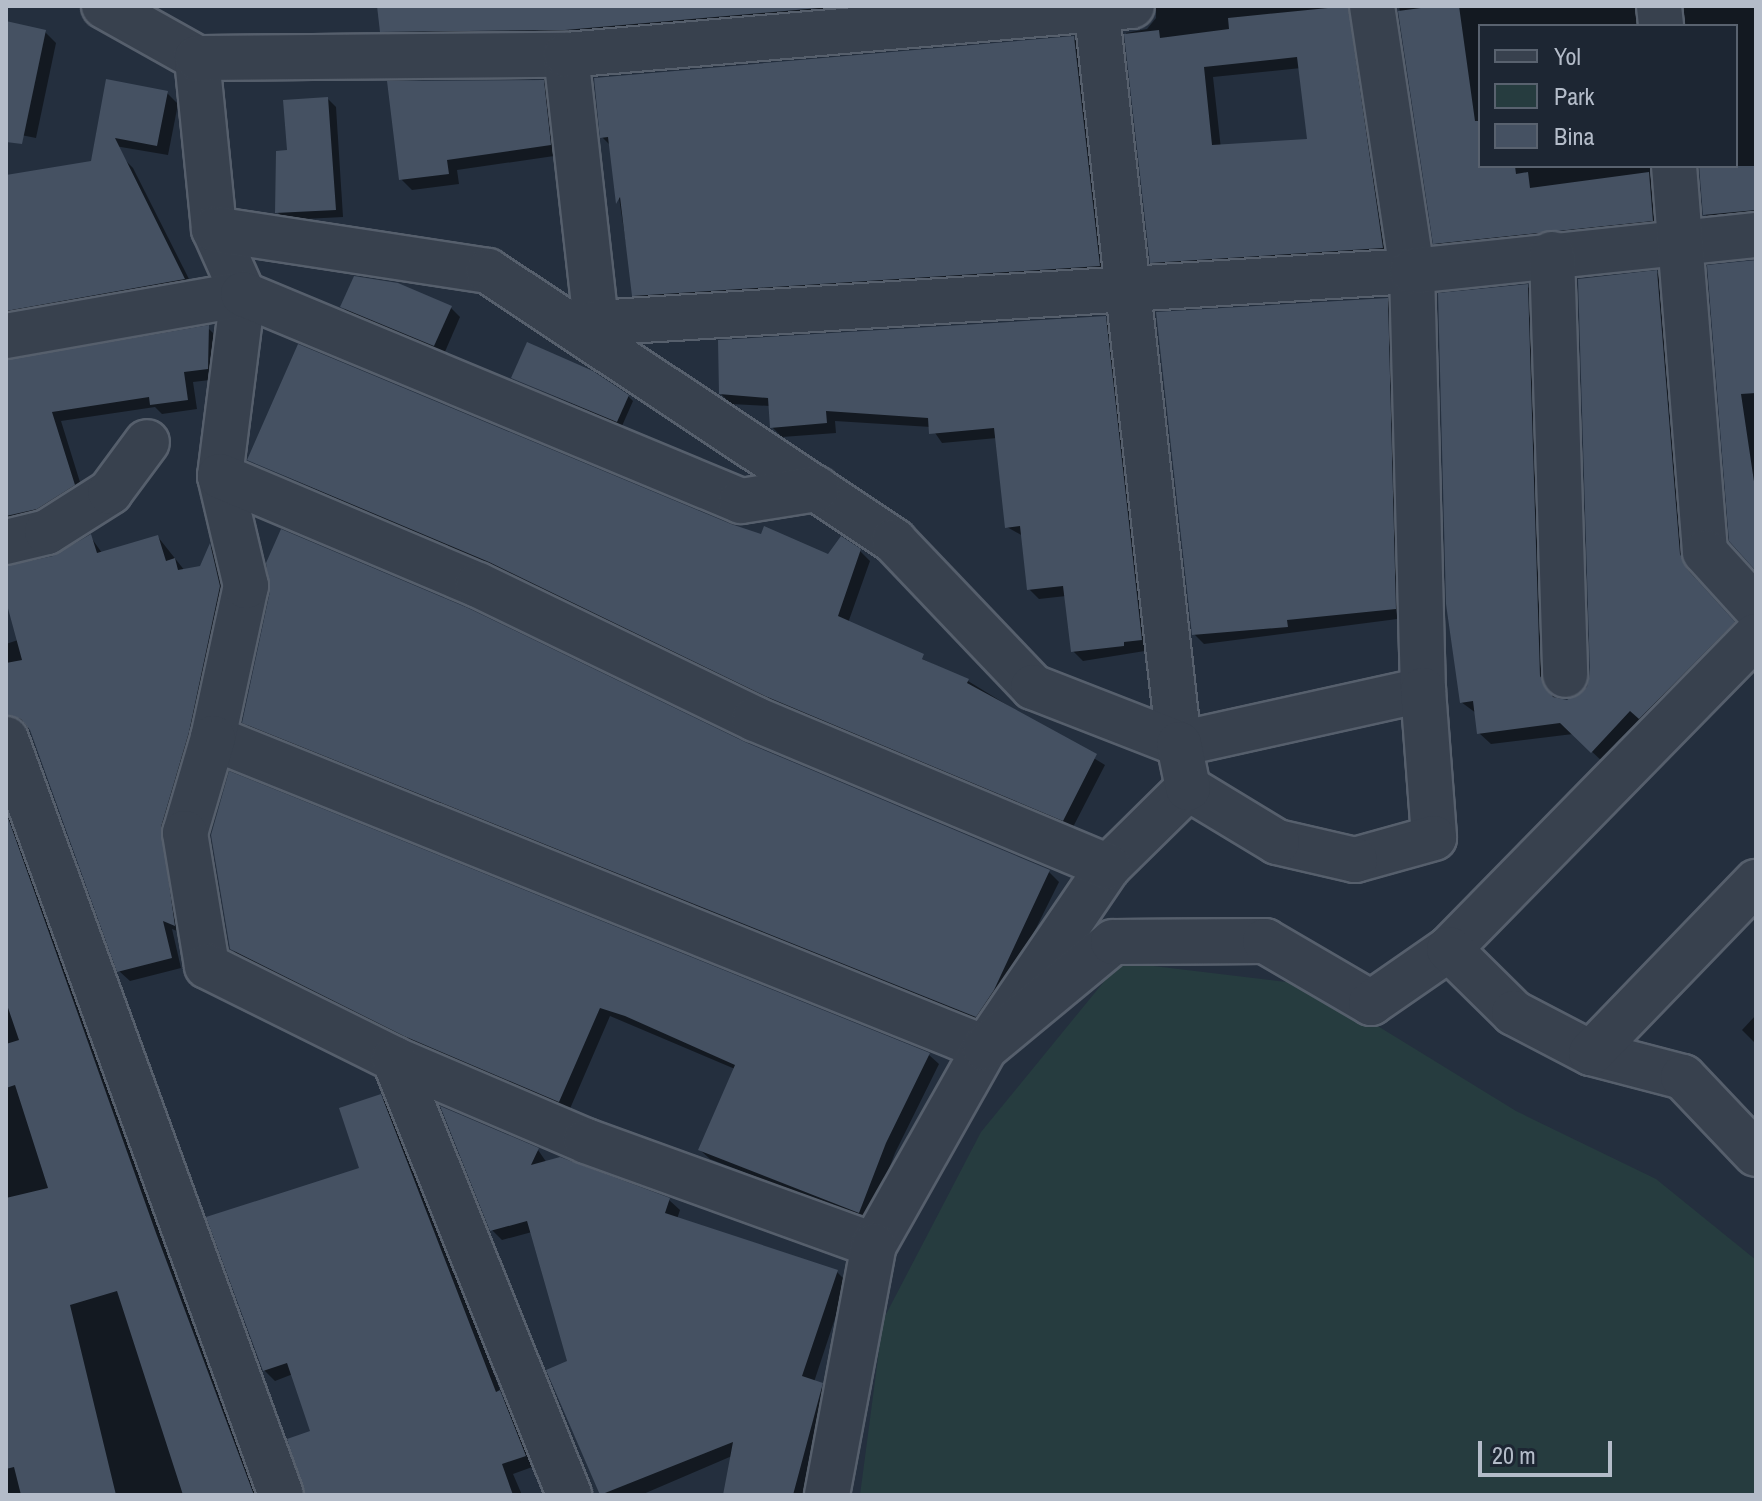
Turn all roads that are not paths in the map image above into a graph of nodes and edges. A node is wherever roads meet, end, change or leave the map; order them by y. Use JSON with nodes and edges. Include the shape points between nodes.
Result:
{"nodes":[{"id":1,"x":104,"y":6,"type":"edge"},
{"id":2,"x":1372,"y":6,"type":"edge"},
{"id":3,"x":1108,"y":7,"type":"edge"},
{"id":4,"x":566,"y":55,"type":"junction"},
{"id":5,"x":197,"y":58,"type":"junction"},
{"id":6,"x":1674,"y":168,"type":"edge"},
{"id":7,"x":214,"y":229,"type":"junction"},
{"id":8,"x":1756,"y":235,"type":"edge"},
{"id":9,"x":1682,"y":241,"type":"junction"},
{"id":10,"x":1552,"y":254,"type":"junction"},
{"id":11,"x":1412,"y":271,"type":"junction"},
{"id":12,"x":1126,"y":286,"type":"junction"},
{"id":13,"x":243,"y":294,"type":"junction"},
{"id":14,"x":6,"y":336,"type":"edge"},
{"id":15,"x":147,"y":442,"type":"dead end"},
{"id":16,"x":220,"y":476,"type":"junction"},
{"id":17,"x":817,"y":489,"type":"junction"},
{"id":18,"x":6,"y":542,"type":"edge"},
{"id":19,"x":1756,"y":608,"type":"edge"},
{"id":20,"x":1756,"y":636,"type":"edge"},
{"id":21,"x":1565,"y":675,"type":"dead end"},
{"id":22,"x":1423,"y":690,"type":"junction"},
{"id":23,"x":213,"y":738,"type":"junction"},
{"id":24,"x":6,"y":739,"type":"edge"},
{"id":25,"x":1179,"y":744,"type":"junction"},
{"id":26,"x":1188,"y":788,"type":"junction"},
{"id":27,"x":1108,"y":867,"type":"junction"},
{"id":28,"x":1756,"y":882,"type":"edge"},
{"id":29,"x":1449,"y":949,"type":"junction"},
{"id":30,"x":985,"y":1048,"type":"junction"},
{"id":31,"x":1591,"y":1053,"type":"junction"},
{"id":32,"x":394,"y":1059,"type":"junction"},
{"id":33,"x":1752,"y":1141,"type":"edge"},
{"id":34,"x":874,"y":1245,"type":"junction"},
{"id":35,"x":281,"y":1495,"type":"edge"},
{"id":36,"x":569,"y":1495,"type":"edge"},
{"id":37,"x":827,"y":1495,"type":"edge"}],
"edges":[{"from":1,"to":5,"type":"street"},
{"from":2,"to":11,"type":"street"},
{"from":3,"to":4,"type":"street"},
{"from":3,"to":12,"type":"street"},
{"from":4,"to":5,"type":"street"},
{"from":4,"to":12,"type":"street","via":[[596,323]]},
{"from":5,"to":7,"type":"street"},
{"from":6,"to":9,"type":"street"},
{"from":7,"to":13,"type":"street"},
{"from":7,"to":17,"type":"street","via":[[488,271]]},
{"from":8,"to":9,"type":"street"},
{"from":9,"to":10,"type":"street"},
{"from":9,"to":19,"type":"street","via":[[1705,552]]},
{"from":10,"to":11,"type":"street"},
{"from":10,"to":21,"type":"street"},
{"from":11,"to":12,"type":"street"},
{"from":11,"to":22,"type":"street"},
{"from":12,"to":25,"type":"street"},
{"from":13,"to":14,"type":"street"},
{"from":13,"to":16,"type":"street"},
{"from":13,"to":17,"type":"street","via":[[741,501]]},
{"from":15,"to":18,"type":"street","via":[[110,492],[47,532]]},
{"from":16,"to":23,"type":"street","via":[[246,586]]},
{"from":16,"to":27,"type":"street","via":[[478,585],[755,719]]},
{"from":17,"to":25,"type":"street","via":[[894,541],[1033,687]]},
{"from":20,"to":29,"type":"street"},
{"from":22,"to":25,"type":"street"},
{"from":22,"to":26,"type":"street","via":[[1434,838],[1355,860],[1277,842]]},
{"from":23,"to":30,"type":"street"},
{"from":23,"to":32,"type":"street","via":[[185,833],[207,966]]},
{"from":24,"to":35,"type":"street"},
{"from":25,"to":26,"type":"street"},
{"from":26,"to":27,"type":"street"},
{"from":27,"to":30,"type":"street"},
{"from":28,"to":31,"type":"street"},
{"from":29,"to":30,"type":"street","via":[[1371,1003],[1265,941],[1113,942]]},
{"from":29,"to":31,"type":"street","via":[[1514,1013]]},
{"from":30,"to":34,"type":"street"},
{"from":31,"to":33,"type":"street","via":[[1683,1077]]},
{"from":32,"to":34,"type":"street","via":[[586,1141]]},
{"from":32,"to":36,"type":"street"},
{"from":34,"to":37,"type":"street"}]}
